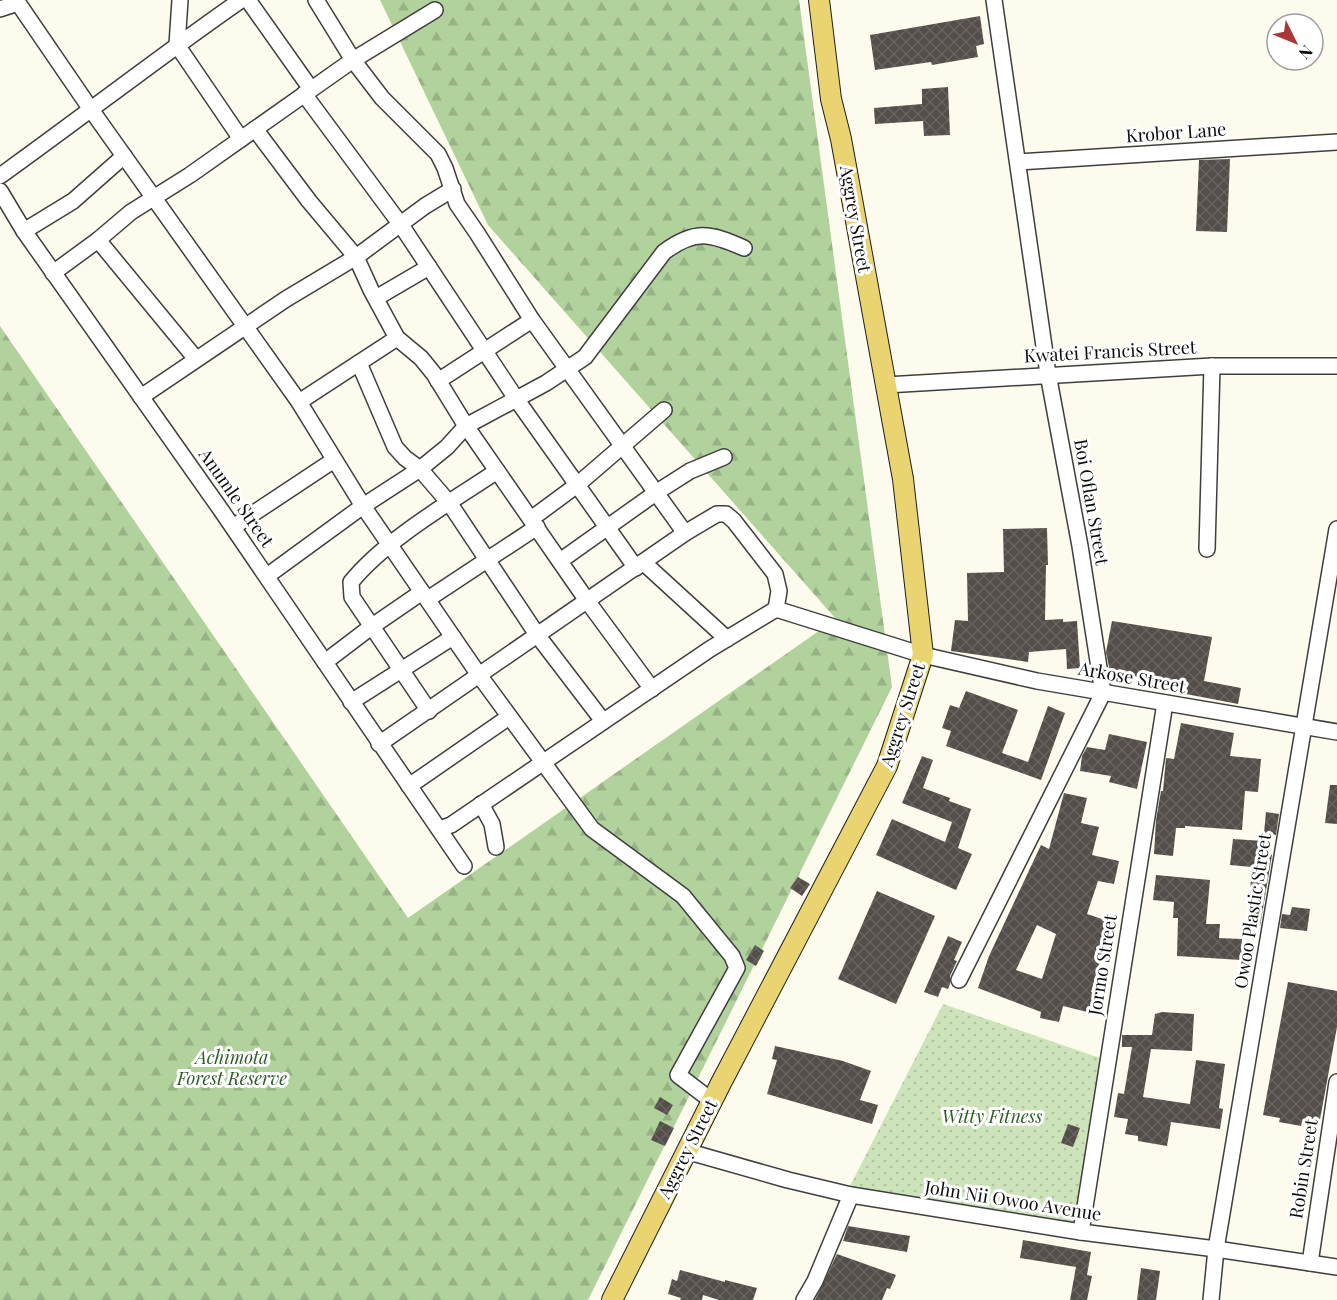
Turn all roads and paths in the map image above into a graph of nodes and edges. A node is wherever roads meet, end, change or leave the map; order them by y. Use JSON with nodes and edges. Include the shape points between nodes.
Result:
{"nodes":[{"id":1,"x":180,"y":0,"type":"edge"},
{"id":2,"x":241,"y":0,"type":"edge"},
{"id":3,"x":248,"y":0,"type":"edge"},
{"id":4,"x":316,"y":0,"type":"edge"},
{"id":5,"x":819,"y":0,"type":"edge"},
{"id":6,"x":994,"y":0,"type":"edge"},
{"id":7,"x":17,"y":2,"type":"edge"},
{"id":8,"x":0,"y":9,"type":"edge"},
{"id":9,"x":435,"y":10,"type":"dead end"},
{"id":10,"x":177,"y":45,"type":"junction"},
{"id":11,"x":353,"y":60,"type":"junction"},
{"id":12,"x":307,"y":92,"type":"junction"},
{"id":13,"x":92,"y":111,"type":"junction"},
{"id":14,"x":255,"y":129,"type":"junction"},
{"id":15,"x":240,"y":140,"type":"junction"},
{"id":16,"x":1337,"y":142,"type":"edge"},
{"id":17,"x":124,"y":156,"type":"junction"},
{"id":18,"x":1018,"y":162,"type":"junction"},
{"id":19,"x":0,"y":176,"type":"edge"},
{"id":20,"x":453,"y":189,"type":"junction"},
{"id":21,"x":0,"y":191,"type":"edge"},
{"id":22,"x":154,"y":196,"type":"junction"},
{"id":23,"x":401,"y":225,"type":"junction"},
{"id":24,"x":24,"y":231,"type":"junction"},
{"id":25,"x":98,"y":240,"type":"junction"},
{"id":26,"x":744,"y":248,"type":"dead end"},
{"id":27,"x":356,"y":257,"type":"junction"},
{"id":28,"x":429,"y":267,"type":"junction"},
{"id":29,"x":53,"y":273,"type":"junction"},
{"id":30,"x":376,"y":298,"type":"junction"},
{"id":31,"x":532,"y":320,"type":"junction"},
{"id":32,"x":245,"y":326,"type":"junction"},
{"id":33,"x":397,"y":338,"type":"junction"},
{"id":34,"x":483,"y":350,"type":"junction"},
{"id":35,"x":196,"y":359,"type":"junction"},
{"id":36,"x":359,"y":363,"type":"junction"},
{"id":37,"x":1212,"y":366,"type":"junction"},
{"id":38,"x":1337,"y":366,"type":"edge"},
{"id":39,"x":567,"y":369,"type":"junction"},
{"id":40,"x":1048,"y":374,"type":"junction"},
{"id":41,"x":438,"y":381,"type":"junction"},
{"id":42,"x":886,"y":385,"type":"junction"},
{"id":43,"x":141,"y":397,"type":"junction"},
{"id":44,"x":517,"y":400,"type":"junction"},
{"id":45,"x":299,"y":402,"type":"junction"},
{"id":46,"x":664,"y":410,"type":"dead end"},
{"id":47,"x":466,"y":426,"type":"junction"},
{"id":48,"x":623,"y":447,"type":"junction"},
{"id":49,"x":724,"y":457,"type":"dead end"},
{"id":50,"x":334,"y":460,"type":"junction"},
{"id":51,"x":420,"y":470,"type":"junction"},
{"id":52,"x":497,"y":471,"type":"junction"},
{"id":53,"x":577,"y":485,"type":"junction"},
{"id":54,"x":657,"y":492,"type":"junction"},
{"id":55,"x":450,"y":504,"type":"junction"},
{"id":56,"x":363,"y":506,"type":"junction"},
{"id":57,"x":534,"y":523,"type":"junction"},
{"id":58,"x":233,"y":527,"type":"junction"},
{"id":59,"x":608,"y":529,"type":"junction"},
{"id":60,"x":1337,"y":529,"type":"edge"},
{"id":61,"x":685,"y":533,"type":"junction"},
{"id":62,"x":390,"y":545,"type":"junction"},
{"id":63,"x":1207,"y":549,"type":"dead end"},
{"id":64,"x":488,"y":559,"type":"junction"},
{"id":65,"x":560,"y":561,"type":"junction"},
{"id":66,"x":640,"y":566,"type":"junction"},
{"id":67,"x":267,"y":576,"type":"junction"},
{"id":68,"x":425,"y":596,"type":"junction"},
{"id":69,"x":588,"y":602,"type":"junction"},
{"id":70,"x":776,"y":609,"type":"junction"},
{"id":71,"x":371,"y":627,"type":"junction"},
{"id":72,"x":538,"y":636,"type":"junction"},
{"id":73,"x":453,"y":637,"type":"junction"},
{"id":74,"x":727,"y":639,"type":"junction"},
{"id":75,"x":923,"y":655,"type":"junction"},
{"id":76,"x":325,"y":662,"type":"junction"},
{"id":77,"x":401,"y":670,"type":"junction"},
{"id":78,"x":479,"y":675,"type":"junction"},
{"id":79,"x":652,"y":689,"type":"junction"},
{"id":80,"x":1103,"y":693,"type":"junction"},
{"id":81,"x":351,"y":702,"type":"junction"},
{"id":82,"x":1165,"y":703,"type":"junction"},
{"id":83,"x":429,"y":711,"type":"junction"},
{"id":84,"x":509,"y":717,"type":"junction"},
{"id":85,"x":603,"y":721,"type":"junction"},
{"id":86,"x":1303,"y":726,"type":"junction"},
{"id":87,"x":1337,"y":732,"type":"edge"},
{"id":88,"x":379,"y":744,"type":"junction"},
{"id":89,"x":542,"y":761,"type":"junction"},
{"id":90,"x":409,"y":786,"type":"junction"},
{"id":91,"x":481,"y":804,"type":"junction"},
{"id":92,"x":439,"y":830,"type":"junction"},
{"id":93,"x":496,"y":847,"type":"dead end"},
{"id":94,"x":464,"y":866,"type":"dead end"},
{"id":95,"x":958,"y":980,"type":"dead end"},
{"id":96,"x":1337,"y":1082,"type":"edge"},
{"id":97,"x":712,"y":1101,"type":"junction"},
{"id":98,"x":686,"y":1151,"type":"junction"},
{"id":99,"x":851,"y":1195,"type":"junction"},
{"id":100,"x":1081,"y":1232,"type":"junction"},
{"id":101,"x":1216,"y":1249,"type":"junction"},
{"id":102,"x":1310,"y":1263,"type":"junction"},
{"id":103,"x":1337,"y":1267,"type":"edge"},
{"id":104,"x":612,"y":1300,"type":"edge"},
{"id":105,"x":804,"y":1300,"type":"edge"},
{"id":106,"x":1211,"y":1300,"type":"edge"}],
"edges":[{"from":1,"to":10,"type":"street"},
{"from":2,"to":10,"type":"street"},
{"from":3,"to":12,"type":"street"},
{"from":4,"to":11,"type":"street"},
{"from":5,"to":42,"type":"main road","name":"Aggrey Street","via":[[831,99]]},
{"from":6,"to":18,"type":"street","name":"Boi Oflan Street"},
{"from":7,"to":8,"type":"street"},
{"from":7,"to":13,"type":"street"},
{"from":9,"to":11,"type":"street"},
{"from":10,"to":13,"type":"street"},
{"from":10,"to":15,"type":"street"},
{"from":11,"to":12,"type":"street"},
{"from":11,"to":20,"type":"street","via":[[395,113],[438,154]]},
{"from":12,"to":14,"type":"street"},
{"from":12,"to":23,"type":"street","via":[[331,134]]},
{"from":13,"to":17,"type":"street"},
{"from":13,"to":19,"type":"street"},
{"from":14,"to":15,"type":"street"},
{"from":14,"to":27,"type":"street"},
{"from":15,"to":22,"type":"street"},
{"from":16,"to":18,"type":"street","name":"Krobor Lane"},
{"from":17,"to":22,"type":"street"},
{"from":17,"to":24,"type":"street","via":[[73,201]]},
{"from":18,"to":40,"type":"street","name":"Boi Oflan Street"},
{"from":20,"to":23,"type":"street"},
{"from":20,"to":31,"type":"street","via":[[457,204]]},
{"from":21,"to":24,"type":"street","name":"Anumle Street"},
{"from":22,"to":25,"type":"street"},
{"from":22,"to":32,"type":"street"},
{"from":23,"to":27,"type":"street"},
{"from":23,"to":28,"type":"street"},
{"from":24,"to":29,"type":"street","name":"Anumle Street"},
{"from":25,"to":29,"type":"street"},
{"from":25,"to":35,"type":"street"},
{"from":26,"to":39,"type":"street","via":[[719,237],[701,235],[680,240],[664,252],[585,357]]},
{"from":27,"to":30,"type":"street"},
{"from":27,"to":32,"type":"street"},
{"from":28,"to":30,"type":"street"},
{"from":28,"to":34,"type":"street"},
{"from":29,"to":43,"type":"street","name":"Anumle Street"},
{"from":30,"to":33,"type":"street"},
{"from":31,"to":34,"type":"street"},
{"from":31,"to":39,"type":"street"},
{"from":32,"to":35,"type":"street"},
{"from":32,"to":45,"type":"street"},
{"from":33,"to":36,"type":"street"},
{"from":33,"to":41,"type":"street","via":[[421,358]]},
{"from":34,"to":41,"type":"street"},
{"from":34,"to":44,"type":"street"},
{"from":35,"to":43,"type":"street"},
{"from":36,"to":45,"type":"street"},
{"from":36,"to":51,"type":"street","via":[[395,447]]},
{"from":37,"to":38,"type":"street","name":"Kwatei Francis Street"},
{"from":37,"to":40,"type":"street","name":"Kwatei Francis Street"},
{"from":37,"to":63,"type":"street"},
{"from":39,"to":44,"type":"street"},
{"from":39,"to":48,"type":"street"},
{"from":40,"to":42,"type":"street","name":"Kwatei Francis Street"},
{"from":40,"to":80,"type":"street","name":"Boi Oflan Street"},
{"from":41,"to":47,"type":"street"},
{"from":42,"to":75,"type":"main road","name":"Aggrey Street","via":[[903,479]]},
{"from":43,"to":58,"type":"street","name":"Anumle Street"},
{"from":44,"to":47,"type":"street"},
{"from":44,"to":53,"type":"street"},
{"from":45,"to":50,"type":"street"},
{"from":46,"to":48,"type":"street"},
{"from":47,"to":51,"type":"street"},
{"from":47,"to":52,"type":"street"},
{"from":48,"to":53,"type":"street"},
{"from":48,"to":54,"type":"street"},
{"from":49,"to":54,"type":"street","via":[[690,471]]},
{"from":50,"to":56,"type":"street"},
{"from":50,"to":58,"type":"street"},
{"from":51,"to":55,"type":"street"},
{"from":51,"to":56,"type":"street"},
{"from":52,"to":55,"type":"street"},
{"from":52,"to":57,"type":"street"},
{"from":53,"to":57,"type":"street"},
{"from":53,"to":59,"type":"street"},
{"from":54,"to":59,"type":"street"},
{"from":54,"to":61,"type":"street"},
{"from":55,"to":62,"type":"street"},
{"from":55,"to":64,"type":"street"},
{"from":56,"to":62,"type":"street"},
{"from":56,"to":67,"type":"street"},
{"from":57,"to":64,"type":"street"},
{"from":57,"to":65,"type":"street"},
{"from":58,"to":67,"type":"street","name":"Anumle Street"},
{"from":59,"to":65,"type":"street"},
{"from":59,"to":66,"type":"street"},
{"from":60,"to":86,"type":"street","name":"Owoo Plastic Street"},
{"from":61,"to":66,"type":"street"},
{"from":61,"to":70,"type":"street","via":[[717,514],[726,514],[775,574],[779,591]]},
{"from":62,"to":68,"type":"street"},
{"from":62,"to":71,"type":"street","via":[[351,582],[352,597]]},
{"from":64,"to":68,"type":"street"},
{"from":64,"to":72,"type":"street"},
{"from":65,"to":69,"type":"street"},
{"from":66,"to":69,"type":"street"},
{"from":66,"to":74,"type":"street"},
{"from":67,"to":76,"type":"street","name":"Anumle Street"},
{"from":68,"to":71,"type":"street"},
{"from":68,"to":73,"type":"street"},
{"from":69,"to":72,"type":"street"},
{"from":69,"to":79,"type":"street"},
{"from":70,"to":74,"type":"street"},
{"from":70,"to":75,"type":"street","name":"Arkose Street"},
{"from":71,"to":76,"type":"street"},
{"from":71,"to":77,"type":"street"},
{"from":72,"to":78,"type":"street"},
{"from":72,"to":85,"type":"street"},
{"from":73,"to":77,"type":"street"},
{"from":73,"to":78,"type":"street"},
{"from":74,"to":79,"type":"street"},
{"from":75,"to":80,"type":"street","name":"Arkose Street"},
{"from":75,"to":97,"type":"main road","name":"Aggrey Street","via":[[887,766]]},
{"from":76,"to":81,"type":"street","name":"Anumle Street"},
{"from":77,"to":81,"type":"street"},
{"from":77,"to":83,"type":"street"},
{"from":78,"to":83,"type":"street"},
{"from":78,"to":84,"type":"street"},
{"from":79,"to":85,"type":"street"},
{"from":80,"to":82,"type":"street","name":"Arkose Street"},
{"from":80,"to":95,"type":"street"},
{"from":81,"to":88,"type":"street","name":"Anumle Street"},
{"from":82,"to":86,"type":"street","name":"Arkose Street"},
{"from":82,"to":100,"type":"street","name":"Jormo Street"},
{"from":83,"to":88,"type":"street"},
{"from":84,"to":89,"type":"street"},
{"from":84,"to":90,"type":"street"},
{"from":85,"to":89,"type":"street"},
{"from":86,"to":87,"type":"street","name":"Arkose Street"},
{"from":86,"to":101,"type":"street","name":"Owoo Plastic Street"},
{"from":88,"to":90,"type":"street","name":"Anumle Street"},
{"from":89,"to":91,"type":"street"},
{"from":89,"to":97,"type":"street","via":[[592,829],[683,896],[732,956],[737,968],[678,1074]]},
{"from":90,"to":92,"type":"street","name":"Anumle Street"},
{"from":91,"to":92,"type":"street"},
{"from":91,"to":93,"type":"street","via":[[492,824]]},
{"from":92,"to":94,"type":"street","name":"Anumle Street"},
{"from":96,"to":102,"type":"street","name":"Robin Street"},
{"from":97,"to":98,"type":"main road","name":"Aggrey Street"},
{"from":98,"to":99,"type":"street","name":"John Nii Owoo Avenue"},
{"from":98,"to":104,"type":"main road","name":"Aggrey Street"},
{"from":99,"to":100,"type":"street","name":"John Nii Owoo Avenue"},
{"from":99,"to":105,"type":"street"},
{"from":100,"to":101,"type":"street","name":"John Nii Owoo Avenue"},
{"from":101,"to":102,"type":"street","name":"John Nii Owoo Avenue"},
{"from":101,"to":106,"type":"street","name":"Owoo Plastic Street"},
{"from":102,"to":103,"type":"street","name":"John Nii Owoo Avenue"}]}
